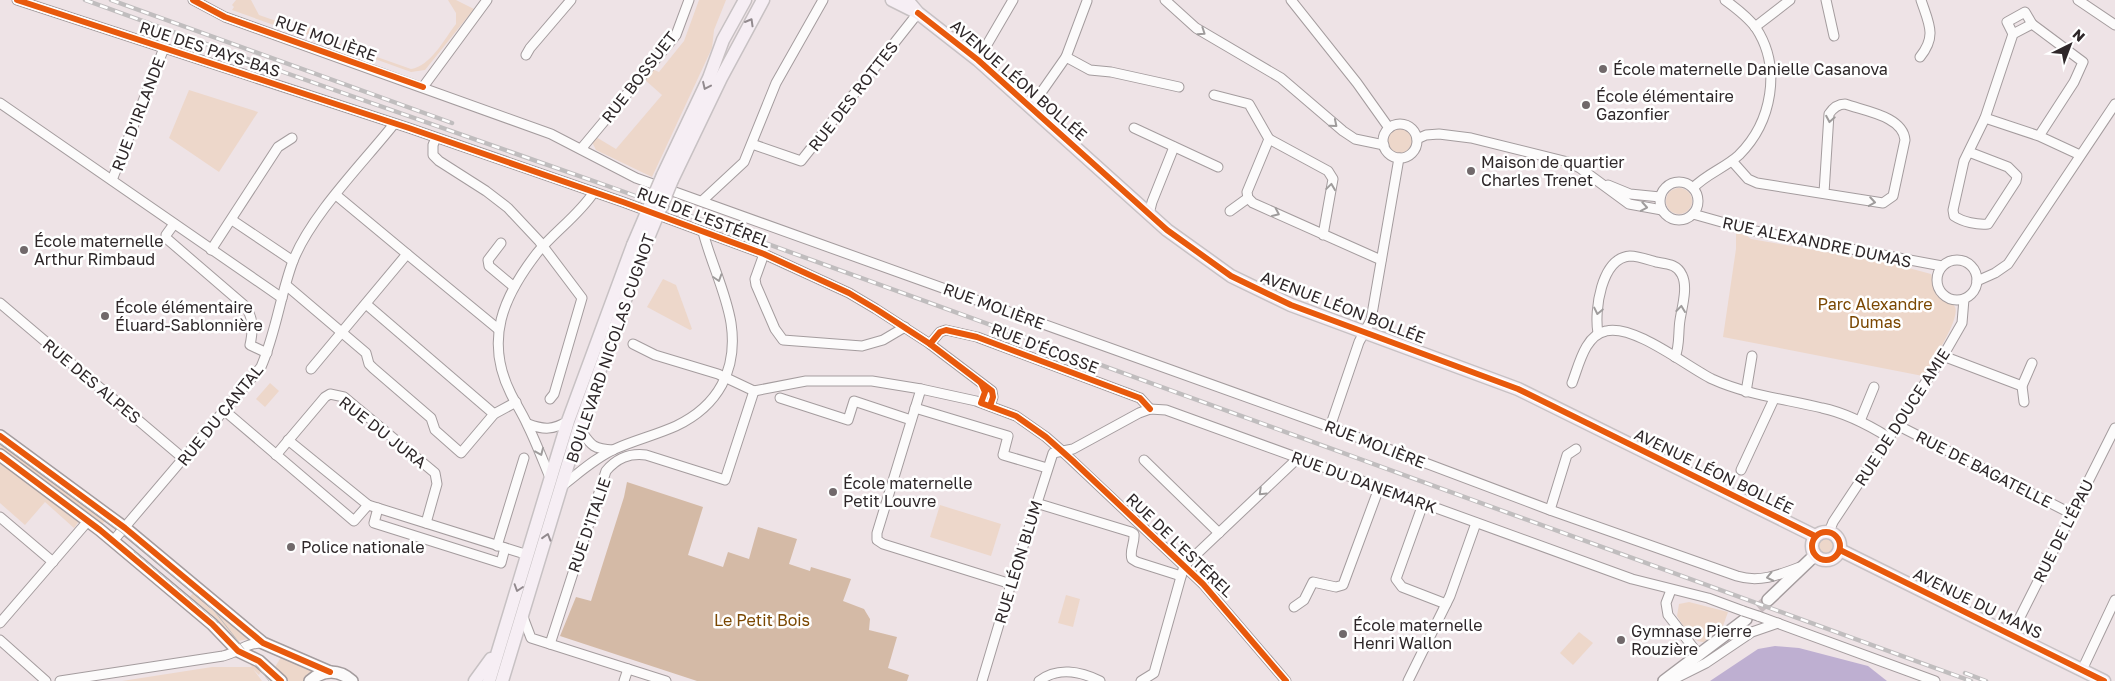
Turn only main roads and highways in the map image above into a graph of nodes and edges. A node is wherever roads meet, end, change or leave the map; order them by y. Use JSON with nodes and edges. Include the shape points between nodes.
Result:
{"nodes":[{"id":1,"x":745,"y":0,"type":"edge"},
{"id":2,"x":763,"y":0,"type":"edge"},
{"id":3,"x":892,"y":0,"type":"edge"},
{"id":4,"x":908,"y":0,"type":"edge"},
{"id":5,"x":918,"y":12,"type":"junction"},
{"id":6,"x":668,"y":177,"type":"junction"},
{"id":7,"x":638,"y":247,"type":"junction"},
{"id":8,"x":557,"y":484,"type":"junction"},
{"id":9,"x":1815,"y":536,"type":"junction"},
{"id":10,"x":1840,"y":550,"type":"junction"},
{"id":11,"x":523,"y":617,"type":"junction"},
{"id":12,"x":500,"y":646,"type":"junction"},
{"id":13,"x":475,"y":681,"type":"edge"},
{"id":14,"x":489,"y":681,"type":"edge"},
{"id":15,"x":502,"y":681,"type":"edge"},
{"id":16,"x":510,"y":681,"type":"edge"},
{"id":17,"x":2104,"y":681,"type":"edge"}],
"edges":[{"from":1,"to":6,"type":"main road","name":"BOULEVARD NICOLAS CUGNOT","one_way":true,"via":[[723,40]]},
{"from":6,"to":2,"type":"main road","name":"BOULEVARD NICOLAS CUGNOT","one_way":true},
{"from":3,"to":5,"type":"main road","name":"AVENUE LÉON BOLLÉE"},
{"from":4,"to":5,"type":"main road","name":"AVENUE LÉON BOLLÉE"},
{"from":5,"to":9,"type":"main road","name":"AVENUE LÉON BOLLÉE","via":[[978,60],[1149,214],[1199,255],[1231,276],[1292,305],[1518,389]]},
{"from":6,"to":7,"type":"main road","name":"BOULEVARD NICOLAS CUGNOT","bridge":true},
{"from":7,"to":8,"type":"main road","name":"BOULEVARD NICOLAS CUGNOT","via":[[579,428]]},
{"from":7,"to":8,"type":"main road","name":"BOULEVARD NICOLAS CUGNOT","via":[[568,421]]},
{"from":11,"to":8,"type":"main road","name":"BOULEVARD NICOLAS CUGNOT","one_way":true},
{"from":8,"to":12,"type":"main road","name":"BOULEVARD NICOLAS CUGNOT","one_way":true,"via":[[528,555]]},
{"from":9,"to":10,"type":"main road","via":[[1829,532],[1839,540]]},
{"from":9,"to":10,"type":"main road","via":[[1811,546],[1814,556],[1819,559],[1828,561]]},
{"from":10,"to":17,"type":"main road","name":"AVENUE DU MANS"},
{"from":11,"to":15,"type":"main road","name":"BOULEVARD NICOLAS CUGNOT"},
{"from":11,"to":16,"type":"main road","via":[[523,631]]},
{"from":12,"to":13,"type":"main road"},
{"from":12,"to":14,"type":"main road","name":"BOULEVARD NICOLAS CUGNOT"}]}
